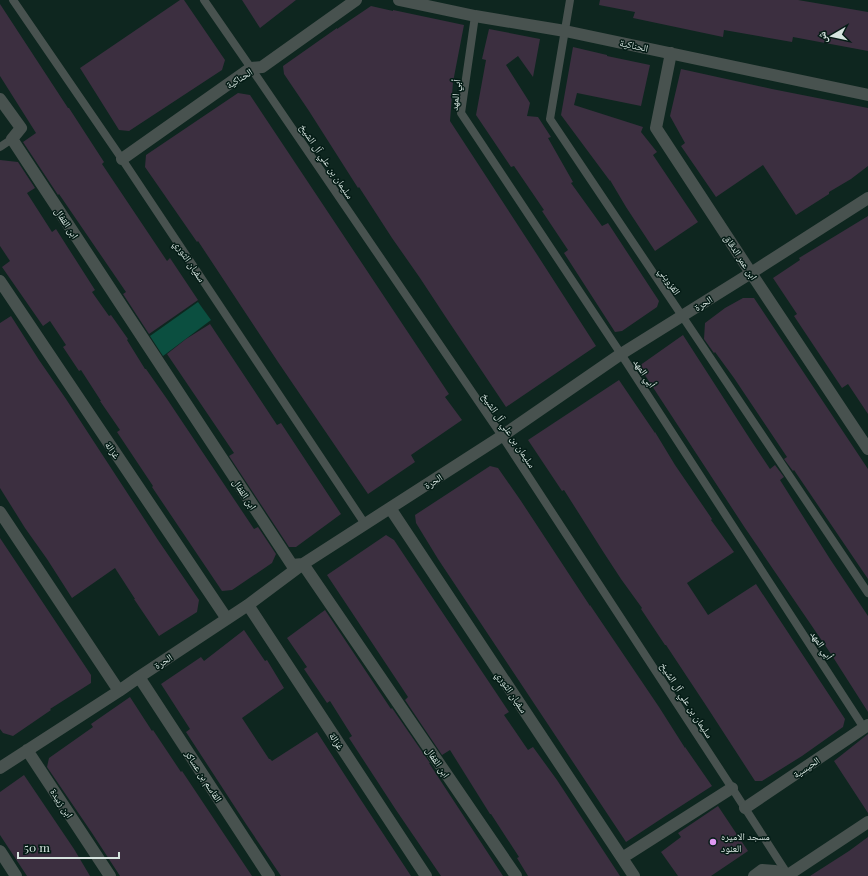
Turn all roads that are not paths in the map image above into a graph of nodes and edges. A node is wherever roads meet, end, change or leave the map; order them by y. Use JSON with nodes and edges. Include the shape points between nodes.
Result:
{"nodes":[{"id":1,"x":14,"y":0,"type":"edge"},
{"id":2,"x":204,"y":0,"type":"edge"},
{"id":3,"x":356,"y":0,"type":"edge"},
{"id":4,"x":399,"y":0,"type":"edge"},
{"id":5,"x":570,"y":0,"type":"edge"},
{"id":6,"x":475,"y":16,"type":"junction"},
{"id":7,"x":566,"y":31,"type":"junction"},
{"id":8,"x":671,"y":53,"type":"junction"},
{"id":9,"x":251,"y":68,"type":"junction"},
{"id":10,"x":868,"y":95,"type":"edge"},
{"id":11,"x":0,"y":99,"type":"edge"},
{"id":12,"x":12,"y":139,"type":"junction"},
{"id":13,"x":0,"y":148,"type":"edge"},
{"id":14,"x":122,"y":159,"type":"junction"},
{"id":15,"x":868,"y":198,"type":"edge"},
{"id":16,"x":751,"y":273,"type":"junction"},
{"id":17,"x":0,"y":281,"type":"edge"},
{"id":18,"x":682,"y":316,"type":"junction"},
{"id":19,"x":621,"y":354,"type":"junction"},
{"id":20,"x":502,"y":436,"type":"junction"},
{"id":21,"x":868,"y":449,"type":"edge"},
{"id":22,"x":390,"y":508,"type":"junction"},
{"id":23,"x":0,"y":512,"type":"edge"},
{"id":24,"x":365,"y":524,"type":"junction"},
{"id":25,"x":304,"y":564,"type":"junction"},
{"id":26,"x":868,"y":593,"type":"edge"},
{"id":27,"x":248,"y":605,"type":"junction"},
{"id":28,"x":227,"y":619,"type":"junction"},
{"id":29,"x":139,"y":677,"type":"junction"},
{"id":30,"x":118,"y":691,"type":"junction"},
{"id":31,"x":866,"y":727,"type":"edge"},
{"id":32,"x":27,"y":750,"type":"junction"},
{"id":33,"x":2,"y":762,"type":"edge"},
{"id":34,"x":732,"y":788,"type":"junction"},
{"id":35,"x":745,"y":808,"type":"junction"},
{"id":36,"x":868,"y":822,"type":"edge"},
{"id":37,"x":0,"y":851,"type":"edge"},
{"id":38,"x":622,"y":858,"type":"junction"},
{"id":39,"x":16,"y":876,"type":"edge"},
{"id":40,"x":110,"y":876,"type":"edge"},
{"id":41,"x":269,"y":876,"type":"edge"},
{"id":42,"x":426,"y":876,"type":"edge"},
{"id":43,"x":516,"y":876,"type":"edge"},
{"id":44,"x":634,"y":876,"type":"edge"},
{"id":45,"x":754,"y":876,"type":"edge"},
{"id":46,"x":789,"y":876,"type":"edge"}],
"edges":[{"from":1,"to":14,"type":"lane","name":"سفيان الثوري"},
{"from":2,"to":9,"type":"lane","name":"سليمان بن علي آل الشيخ"},
{"from":3,"to":9,"type":"street","name":"الحناكية","via":[[262,67]]},
{"from":4,"to":6,"type":"street","name":"الحناكية"},
{"from":5,"to":7,"type":"lane","name":"القزويني"},
{"from":6,"to":7,"type":"street","name":"الحناكية"},
{"from":6,"to":19,"type":"lane","name":"أبي المهد","via":[[461,113]]},
{"from":7,"to":8,"type":"street","name":"الحناكية"},
{"from":7,"to":18,"type":"lane","name":"القزويني","via":[[550,118]]},
{"from":8,"to":10,"type":"street","name":"الحناكية"},
{"from":8,"to":16,"type":"street","name":"ابن عمر الدقاق","via":[[656,128]]},
{"from":9,"to":14,"type":"street","name":"الحناكية"},
{"from":9,"to":20,"type":"lane","name":"سليمان بن علي آل الشيخ"},
{"from":11,"to":12,"type":"street","via":[[21,128]]},
{"from":12,"to":13,"type":"lane"},
{"from":12,"to":25,"type":"street","name":"ابن القفال","via":[[292,566]]},
{"from":14,"to":24,"type":"lane","name":"سفيان الثوري"},
{"from":15,"to":16,"type":"street","name":"الحرة"},
{"from":16,"to":18,"type":"street","name":"الحرة"},
{"from":16,"to":21,"type":"street","name":"ابن عمر الدقاق"},
{"from":17,"to":28,"type":"street","name":"غزالة"},
{"from":18,"to":19,"type":"street","name":"الحرة"},
{"from":18,"to":26,"type":"lane","name":"القزويني"},
{"from":19,"to":20,"type":"street","name":"الحرة"},
{"from":19,"to":31,"type":"lane","name":"أبي المهد"},
{"from":20,"to":22,"type":"street","name":"الحرة"},
{"from":20,"to":34,"type":"lane","name":"سليمان بن علي آل الشيخ"},
{"from":22,"to":24,"type":"street","name":"الحرة"},
{"from":22,"to":38,"type":"street","name":"سفيان الثوري"},
{"from":23,"to":30,"type":"street"},
{"from":24,"to":25,"type":"street","name":"الحرة"},
{"from":25,"to":27,"type":"street","name":"الحرة"},
{"from":25,"to":43,"type":"street","name":"ابن القفال"},
{"from":27,"to":28,"type":"street","name":"الحرة"},
{"from":27,"to":42,"type":"street","name":"غزالة"},
{"from":28,"to":29,"type":"street","name":"الحرة"},
{"from":29,"to":30,"type":"street","name":"الحرة"},
{"from":29,"to":41,"type":"street","name":"القاسم بن عساكر"},
{"from":30,"to":32,"type":"street","name":"الحرة"},
{"from":31,"to":35,"type":"street","name":"الحيسية"},
{"from":32,"to":33,"type":"street","name":"الحرة"},
{"from":32,"to":40,"type":"street","name":"ابن زبيدة"},
{"from":34,"to":35,"type":"lane","name":"سليمان بن علي آل الشيخ"},
{"from":34,"to":38,"type":"street"},
{"from":35,"to":46,"type":"lane","name":"سليمان بن علي آل الشيخ"},
{"from":36,"to":46,"type":"street"},
{"from":37,"to":39,"type":"street"},
{"from":38,"to":44,"type":"street","name":"سفيان الثوري"},
{"from":45,"to":46,"type":"street","via":[[762,870]]}]}
